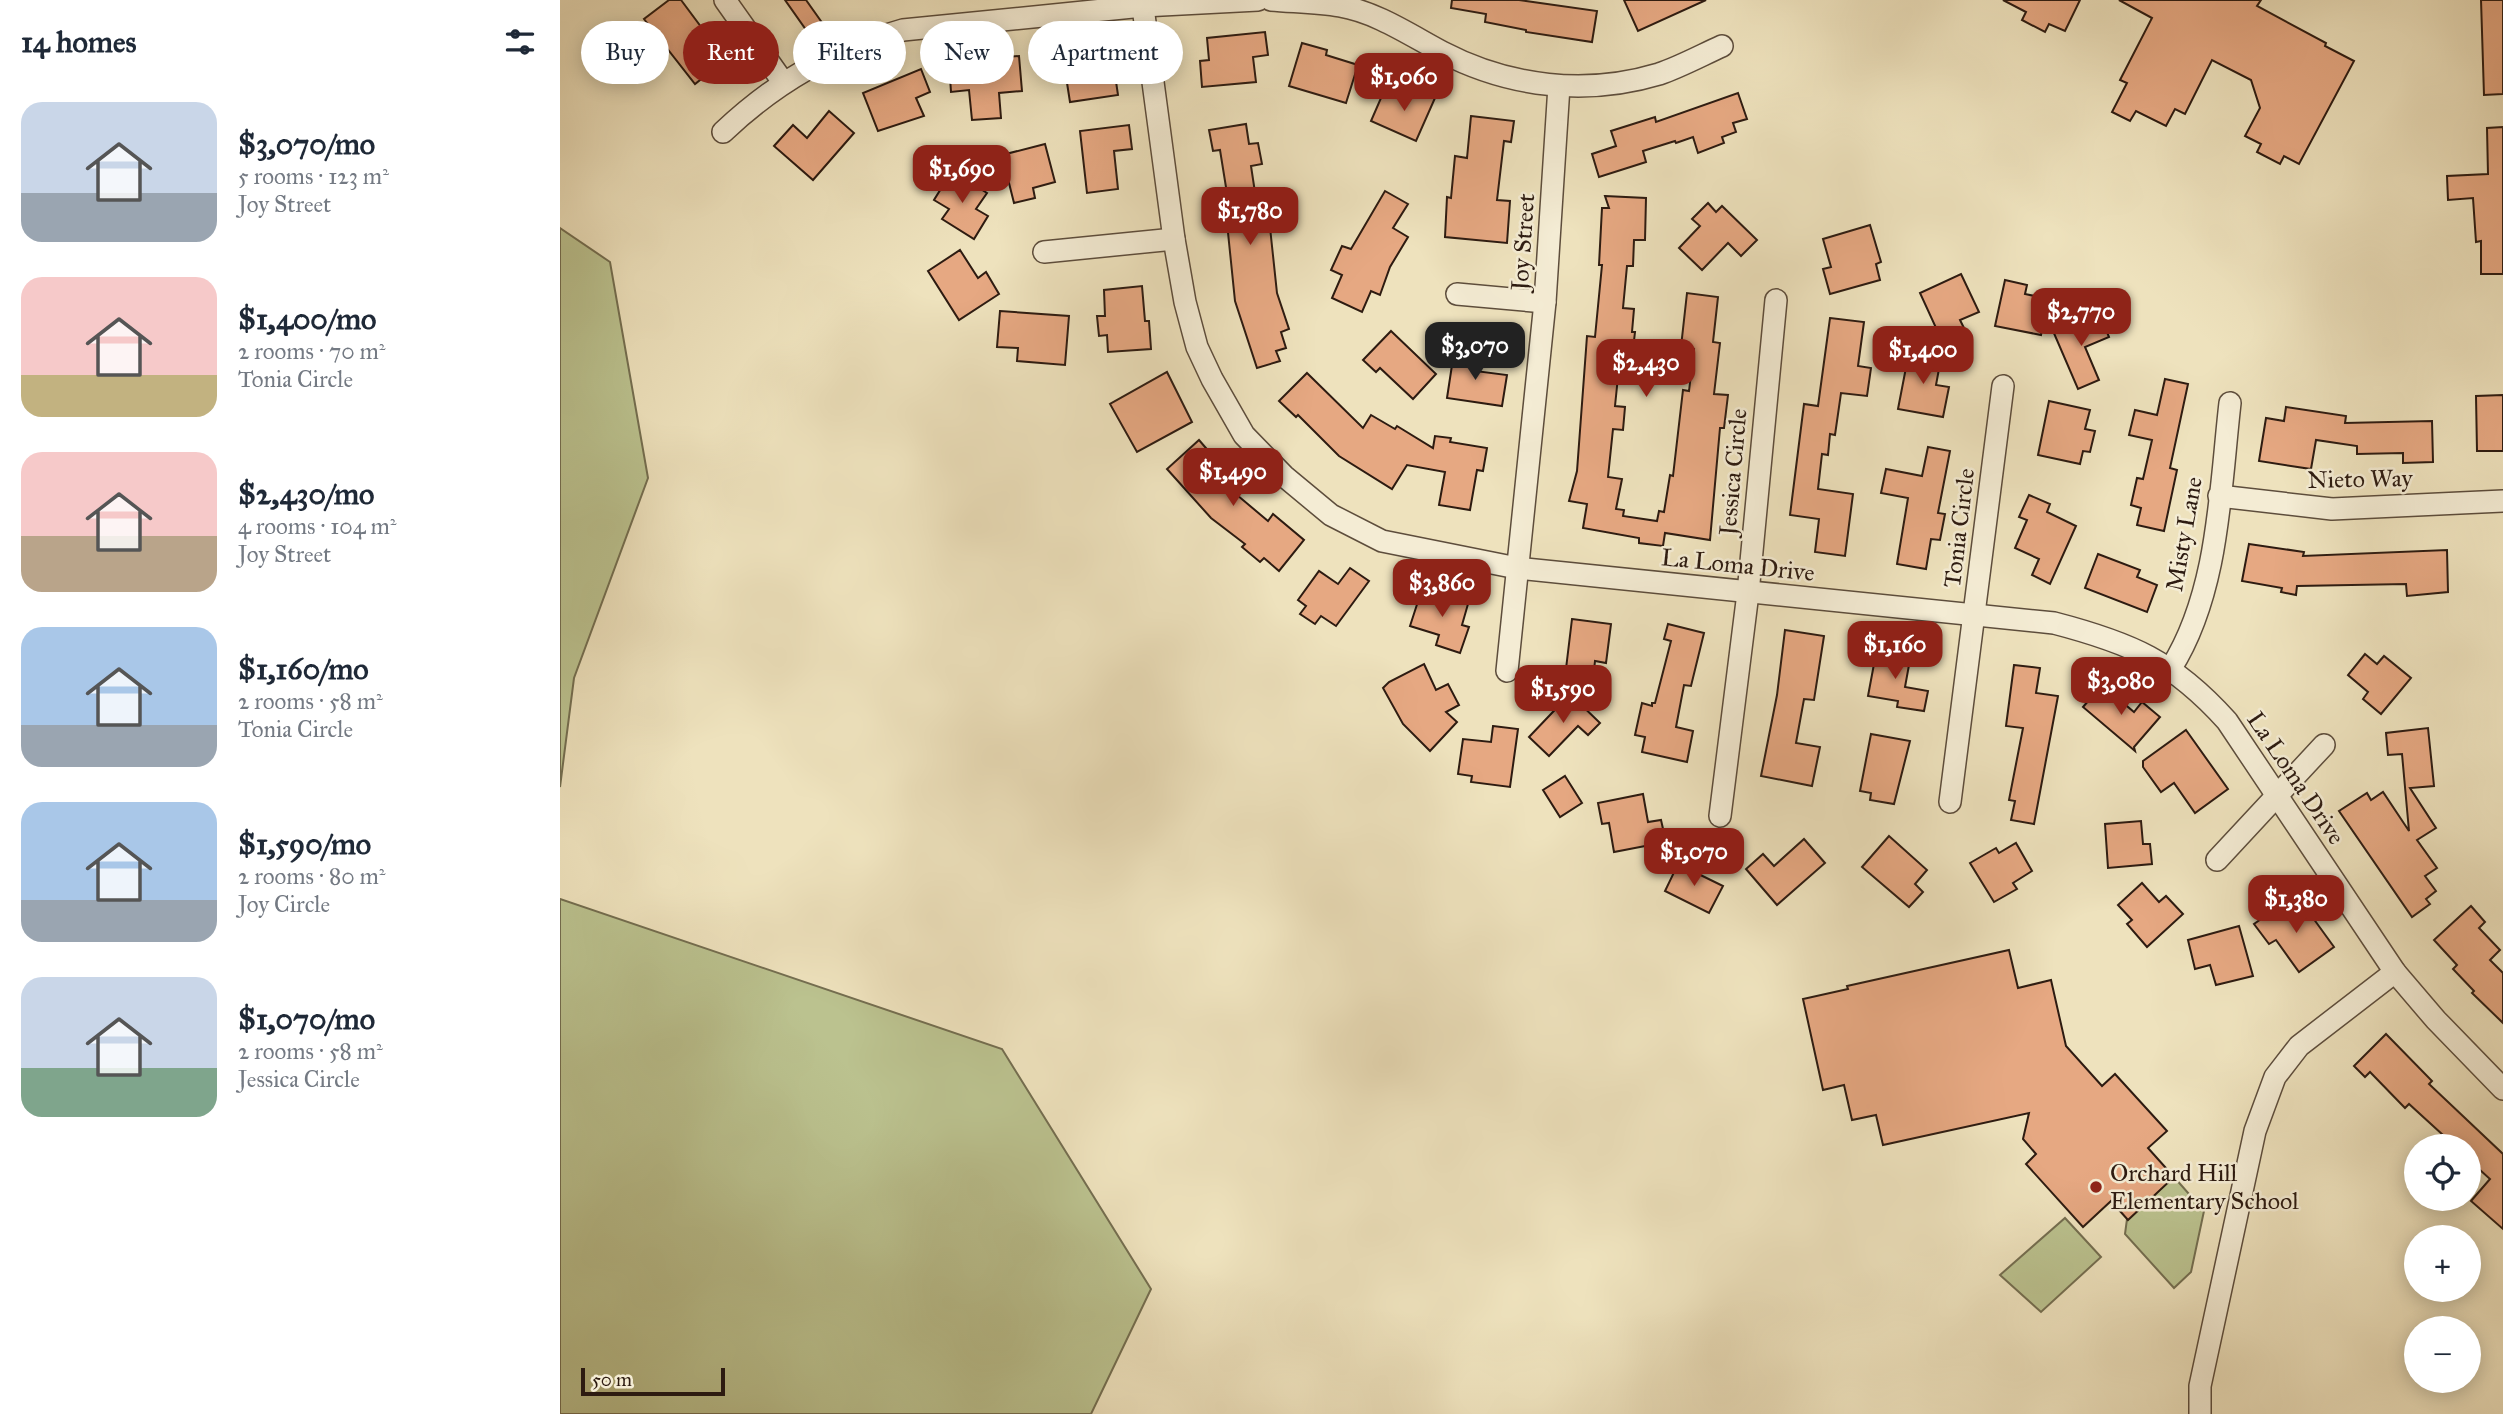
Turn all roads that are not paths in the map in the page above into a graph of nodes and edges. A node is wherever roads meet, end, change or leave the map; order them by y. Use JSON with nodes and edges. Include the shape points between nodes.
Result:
{"nodes":[{"id":1,"x":725,"y":0,"type":"edge"},
{"id":2,"x":1258,"y":0,"type":"edge"},
{"id":3,"x":1271,"y":0,"type":"edge"},
{"id":4,"x":1143,"y":3,"type":"edge"},
{"id":5,"x":1722,"y":46,"type":"dead end"},
{"id":6,"x":783,"y":82,"type":"junction"},
{"id":7,"x":1559,"y":86,"type":"junction"},
{"id":8,"x":723,"y":132,"type":"dead end"},
{"id":9,"x":1174,"y":239,"type":"junction"},
{"id":10,"x":1044,"y":252,"type":"dead end"},
{"id":11,"x":1457,"y":295,"type":"dead end"},
{"id":12,"x":1776,"y":300,"type":"dead end"},
{"id":13,"x":1545,"y":302,"type":"junction"},
{"id":14,"x":2003,"y":386,"type":"dead end"},
{"id":15,"x":2230,"y":403,"type":"dead end"},
{"id":16,"x":2219,"y":496,"type":"junction"},
{"id":17,"x":2503,"y":501,"type":"edge"},
{"id":18,"x":1517,"y":568,"type":"junction"},
{"id":19,"x":1748,"y":593,"type":"junction"},
{"id":20,"x":1974,"y":617,"type":"junction"},
{"id":21,"x":2171,"y":668,"type":"junction"},
{"id":22,"x":1507,"y":671,"type":"dead end"},
{"id":23,"x":2324,"y":745,"type":"dead end"},
{"id":24,"x":2277,"y":794,"type":"junction"},
{"id":25,"x":1950,"y":802,"type":"dead end"},
{"id":26,"x":1720,"y":816,"type":"dead end"},
{"id":27,"x":2217,"y":860,"type":"dead end"},
{"id":28,"x":2395,"y":972,"type":"junction"},
{"id":29,"x":2503,"y":1089,"type":"edge"},
{"id":30,"x":2200,"y":1414,"type":"edge"}],
"edges":[{"from":1,"to":6,"type":"street"},
{"from":2,"to":4,"type":"street"},
{"from":3,"to":7,"type":"street","via":[[1341,6],[1493,73]]},
{"from":4,"to":6,"type":"street","via":[[903,30],[839,51]]},
{"from":4,"to":9,"type":"street","name":"La Loma Drive"},
{"from":5,"to":7,"type":"street","via":[[1641,78],[1594,87]]},
{"from":6,"to":8,"type":"street"},
{"from":7,"to":13,"type":"street","name":"Joy Street"},
{"from":9,"to":10,"type":"street"},
{"from":9,"to":18,"type":"street","name":"La Loma Drive","via":[[1197,347],[1244,435],[1284,476],[1331,515],[1382,541]]},
{"from":11,"to":13,"type":"street"},
{"from":12,"to":19,"type":"street","name":"Jessica Circle"},
{"from":13,"to":18,"type":"street","name":"Joy Street"},
{"from":14,"to":20,"type":"street","name":"Tonia Circle"},
{"from":15,"to":16,"type":"street","name":"Misty Lane"},
{"from":16,"to":17,"type":"street","name":"Nieto Way","via":[[2332,509]]},
{"from":16,"to":21,"type":"street","name":"Misty Lane","via":[[2207,576],[2185,645]]},
{"from":18,"to":19,"type":"street","name":"La Loma Drive"},
{"from":18,"to":22,"type":"street","name":"Joy Street"},
{"from":19,"to":20,"type":"street","name":"La Loma Drive"},
{"from":19,"to":26,"type":"street","name":"Jessica Circle"},
{"from":20,"to":21,"type":"street","name":"La Loma Drive","via":[[2054,623],[2094,633]]},
{"from":20,"to":25,"type":"street","name":"Tonia Circle"},
{"from":21,"to":24,"type":"street","name":"La Loma Drive","via":[[2227,721]]},
{"from":23,"to":24,"type":"street"},
{"from":24,"to":27,"type":"street"},
{"from":24,"to":28,"type":"street","name":"La Loma Drive"},
{"from":28,"to":29,"type":"street","name":"La Loma Drive"},
{"from":28,"to":30,"type":"street","via":[[2299,1046],[2275,1077],[2246,1171],[2200,1386]]}]}
